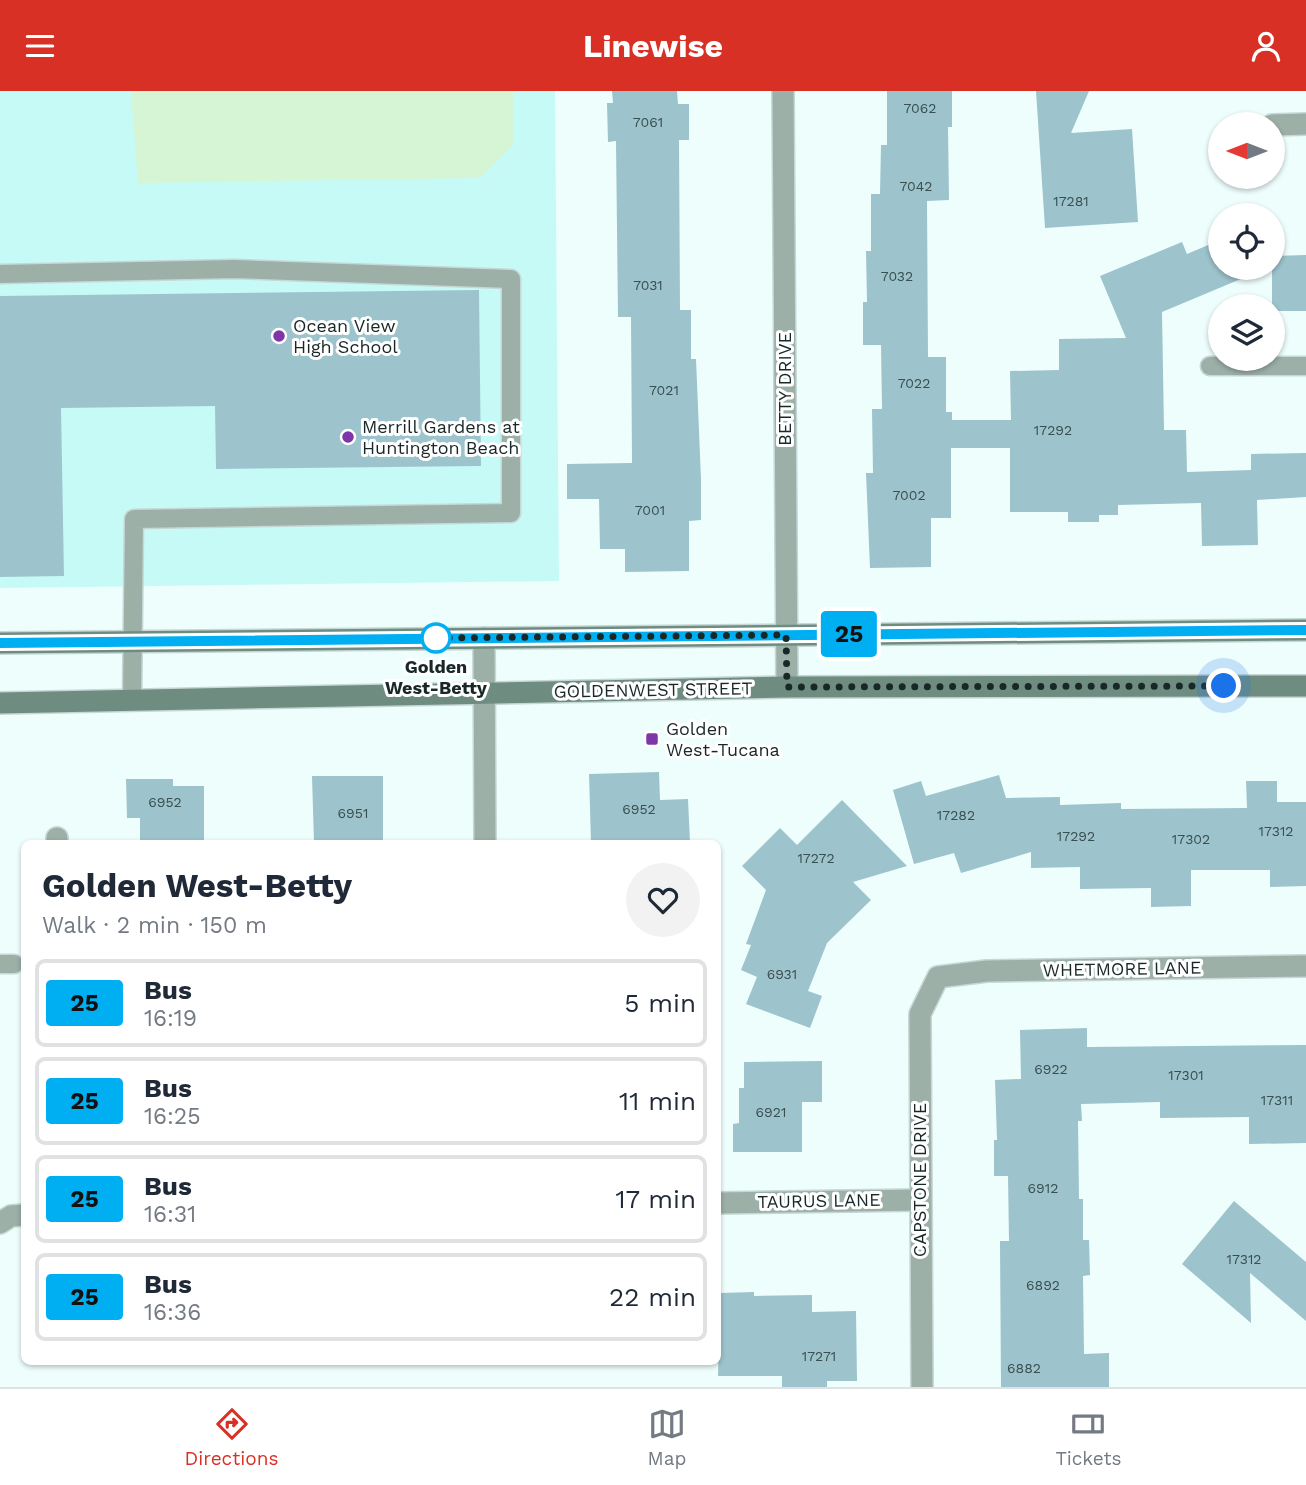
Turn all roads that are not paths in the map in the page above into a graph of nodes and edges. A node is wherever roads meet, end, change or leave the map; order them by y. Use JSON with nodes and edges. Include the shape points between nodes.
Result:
{"nodes":[{"id":1,"x":783,"y":91,"type":"edge"},
{"id":2,"x":1306,"y":124,"type":"edge"},
{"id":3,"x":1285,"y":125,"type":"edge"},
{"id":4,"x":0,"y":274,"type":"edge"},
{"id":5,"x":1285,"y":366,"type":"edge"},
{"id":6,"x":1306,"y":366,"type":"edge"},
{"id":7,"x":1306,"y":630,"type":"edge"},
{"id":8,"x":786,"y":635,"type":"junction"},
{"id":9,"x":484,"y":638,"type":"junction"},
{"id":10,"x":130,"y":641,"type":"junction"},
{"id":11,"x":0,"y":643,"type":"edge"},
{"id":12,"x":1306,"y":686,"type":"edge"},
{"id":13,"x":787,"y":687,"type":"junction"},
{"id":14,"x":484,"y":693,"type":"junction"},
{"id":15,"x":132,"y":701,"type":"junction"},
{"id":16,"x":0,"y":703,"type":"edge"},
{"id":17,"x":485,"y":840,"type":"edge"},
{"id":18,"x":1306,"y":966,"type":"edge"},
{"id":19,"x":937,"y":977,"type":"joint"},
{"id":20,"x":920,"y":1200,"type":"junction"},
{"id":21,"x":721,"y":1203,"type":"edge"},
{"id":22,"x":21,"y":1215,"type":"edge"},
{"id":23,"x":0,"y":1223,"type":"edge"},
{"id":24,"x":922,"y":1387,"type":"edge"}],
"edges":[{"from":1,"to":8,"type":"street","name":"BETTY DRIVE"},
{"from":2,"to":3,"type":"street"},
{"from":4,"to":10,"type":"lane","via":[[234,269],[510,279],[510,513],[134,519]]},
{"from":5,"to":6,"type":"lane"},
{"from":7,"to":8,"type":"main road"},
{"from":8,"to":9,"type":"main road"},
{"from":8,"to":13,"type":"street","name":"BETTY DRIVE"},
{"from":9,"to":10,"type":"main road"},
{"from":9,"to":14,"type":"street"},
{"from":10,"to":11,"type":"main road"},
{"from":10,"to":15,"type":"lane"},
{"from":12,"to":13,"type":"main road","name":"GOLDENWEST STREET"},
{"from":13,"to":14,"type":"main road","name":"GOLDENWEST STREET"},
{"from":14,"to":15,"type":"main road","name":"GOLDENWEST STREET"},
{"from":14,"to":17,"type":"street"},
{"from":15,"to":16,"type":"main road","name":"GOLDENWEST STREET"},
{"from":18,"to":19,"type":"street","name":"WHETMORE LANE","via":[[987,971]]},
{"from":19,"to":20,"type":"street","name":"CAPSTONE DRIVE","via":[[920,1014]]},
{"from":20,"to":21,"type":"street","name":"TAURUS LANE"},
{"from":20,"to":24,"type":"street","name":"CAPSTONE DRIVE"},
{"from":22,"to":23,"type":"street"}]}
